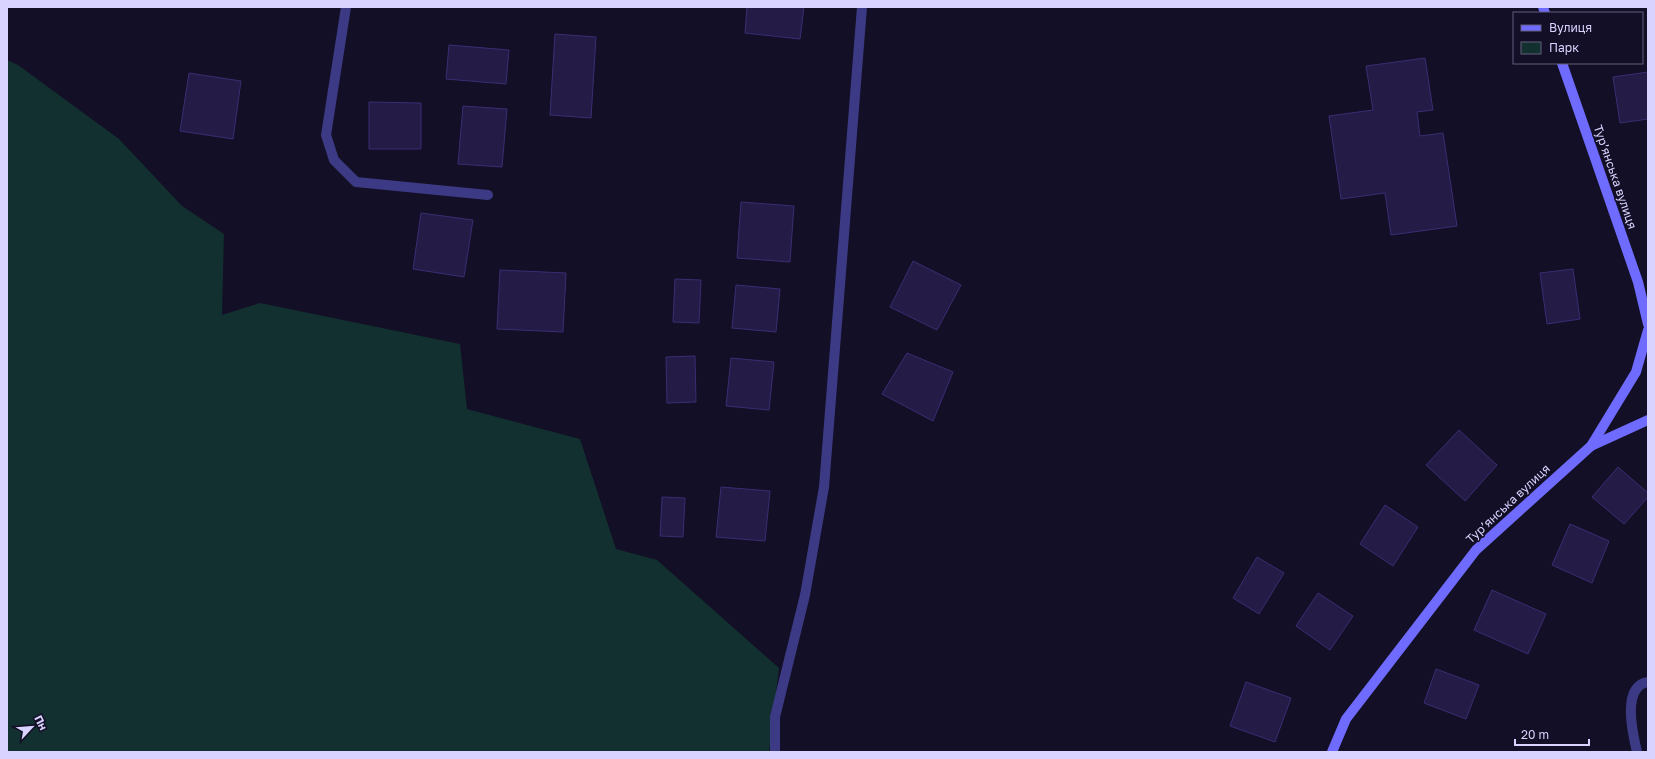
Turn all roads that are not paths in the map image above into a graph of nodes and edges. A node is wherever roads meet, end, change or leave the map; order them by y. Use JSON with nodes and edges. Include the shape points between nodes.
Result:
{"nodes":[{"id":1,"x":346,"y":7,"type":"edge"},
{"id":2,"x":862,"y":7,"type":"edge"},
{"id":3,"x":1562,"y":64,"type":"edge"},
{"id":4,"x":488,"y":194,"type":"dead end"},
{"id":5,"x":1648,"y":324,"type":"edge"},
{"id":6,"x":1648,"y":330,"type":"edge"},
{"id":7,"x":1648,"y":420,"type":"edge"},
{"id":8,"x":1591,"y":446,"type":"junction"},
{"id":9,"x":1648,"y":682,"type":"edge"},
{"id":10,"x":775,"y":752,"type":"edge"},
{"id":11,"x":1332,"y":752,"type":"edge"},
{"id":12,"x":1637,"y":752,"type":"edge"}],
"edges":[{"from":1,"to":4,"type":"street","via":[[326,134],[334,160],[356,182]]},
{"from":2,"to":10,"type":"street","via":[[824,487],[805,595],[775,717]]},
{"from":3,"to":5,"type":"street","name":"Турʼянська вулиця","via":[[1638,282]]},
{"from":6,"to":8,"type":"street","name":"Турʼянська вулиця","via":[[1636,372]]},
{"from":7,"to":8,"type":"street"},
{"from":8,"to":11,"type":"street","name":"Турʼянська вулиця","via":[[1476,550],[1346,719]]},
{"from":9,"to":12,"type":"street","via":[[1644,682],[1636,689],[1633,698],[1631,722]]}]}
